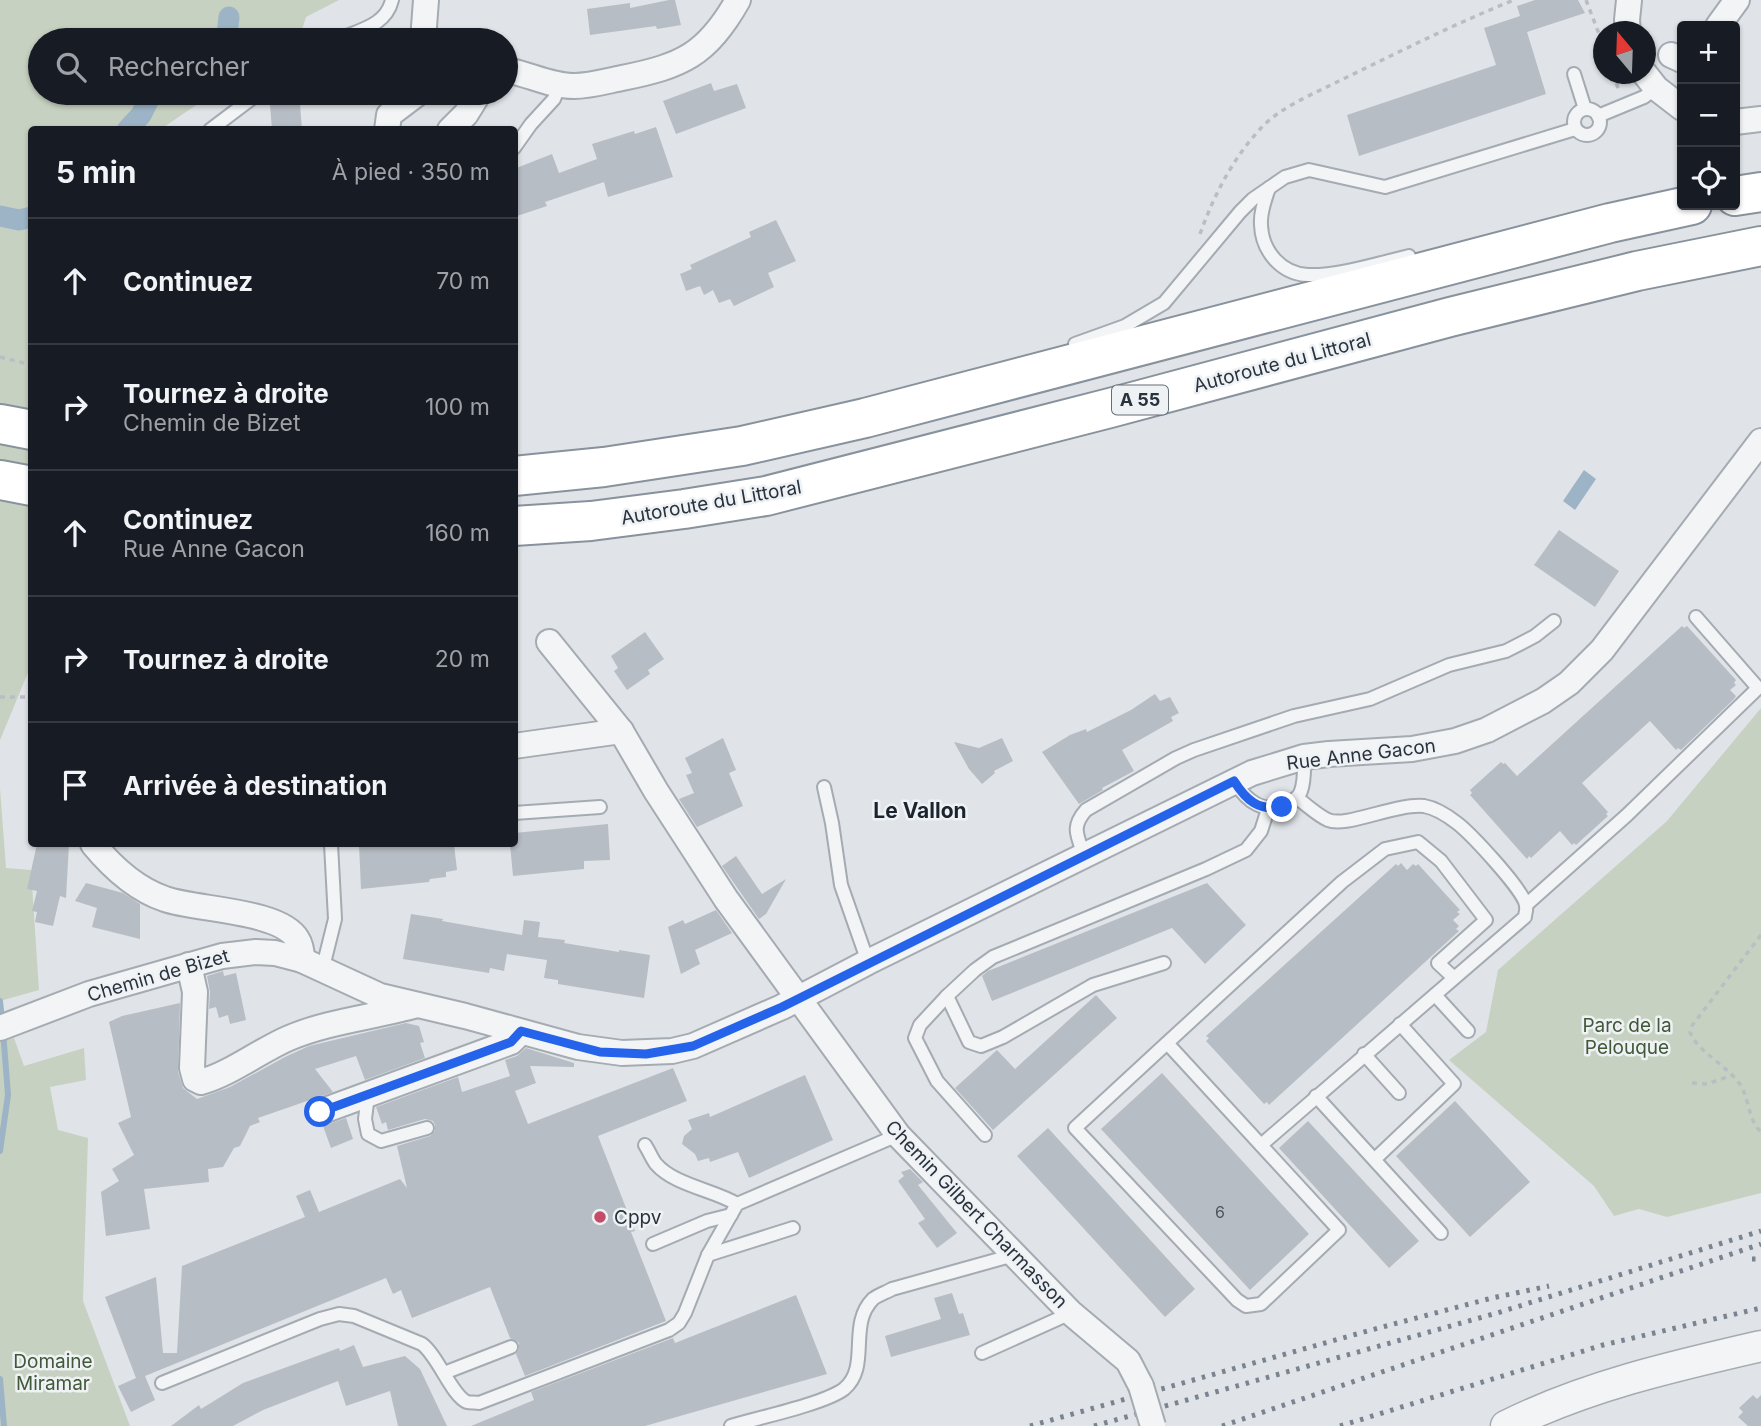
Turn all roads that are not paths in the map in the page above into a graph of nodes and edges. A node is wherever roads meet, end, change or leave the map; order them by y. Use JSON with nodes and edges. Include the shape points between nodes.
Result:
{"nodes":[{"id":1,"x":392,"y":0,"type":"edge"},
{"id":2,"x":426,"y":0,"type":"edge"},
{"id":3,"x":738,"y":0,"type":"edge"},
{"id":4,"x":1629,"y":0,"type":"edge"},
{"id":5,"x":1737,"y":0,"type":"edge"},
{"id":6,"x":1626,"y":21,"type":"edge"},
{"id":7,"x":1722,"y":21,"type":"edge"},
{"id":8,"x":364,"y":28,"type":"edge"},
{"id":9,"x":424,"y":28,"type":"edge"},
{"id":10,"x":1573,"y":74,"type":"dead end"},
{"id":11,"x":518,"y":75,"type":"edge"},
{"id":12,"x":560,"y":84,"type":"junction"},
{"id":13,"x":1650,"y":84,"type":"edge"},
{"id":14,"x":1654,"y":84,"type":"edge"},
{"id":15,"x":1677,"y":104,"type":"edge"},
{"id":16,"x":244,"y":105,"type":"edge"},
{"id":17,"x":402,"y":105,"type":"edge"},
{"id":18,"x":472,"y":105,"type":"edge"},
{"id":19,"x":1585,"y":109,"type":"junction"},
{"id":20,"x":1598,"y":116,"type":"junction"},
{"id":21,"x":1761,"y":119,"type":"edge"},
{"id":22,"x":1740,"y":121,"type":"edge"},
{"id":23,"x":218,"y":126,"type":"edge"},
{"id":24,"x":388,"y":126,"type":"edge"},
{"id":25,"x":454,"y":126,"type":"edge"},
{"id":26,"x":1575,"y":129,"type":"junction"},
{"id":27,"x":518,"y":142,"type":"edge"},
{"id":28,"x":1269,"y":188,"type":"junction"},
{"id":29,"x":1761,"y":194,"type":"edge"},
{"id":30,"x":1740,"y":197,"type":"edge"},
{"id":31,"x":1677,"y":208,"type":"edge"},
{"id":32,"x":1610,"y":223,"type":"junction"},
{"id":33,"x":1506,"y":236,"type":"dead end"},
{"id":34,"x":1761,"y":246,"type":"edge"},
{"id":35,"x":1428,"y":253,"type":"dead end"},
{"id":36,"x":1065,"y":347,"type":"dead end"},
{"id":37,"x":941,"y":384,"type":"dead end"},
{"id":38,"x":865,"y":418,"type":"junction"},
{"id":39,"x":0,"y":424,"type":"edge"},
{"id":40,"x":28,"y":429,"type":"edge"},
{"id":41,"x":1761,"y":441,"type":"edge"},
{"id":42,"x":518,"y":476,"type":"edge"},
{"id":43,"x":0,"y":480,"type":"edge"},
{"id":44,"x":28,"y":485,"type":"edge"},
{"id":45,"x":518,"y":526,"type":"edge"},
{"id":46,"x":1696,"y":618,"type":"dead end"},
{"id":47,"x":1554,"y":621,"type":"dead end"},
{"id":48,"x":549,"y":642,"type":"dead end"},
{"id":49,"x":621,"y":731,"type":"junction"},
{"id":50,"x":518,"y":745,"type":"edge"},
{"id":51,"x":1304,"y":757,"type":"junction"},
{"id":52,"x":1234,"y":781,"type":"junction"},
{"id":53,"x":824,"y":787,"type":"dead end"},
{"id":54,"x":1297,"y":798,"type":"junction"},
{"id":55,"x":600,"y":807,"type":"dead end"},
{"id":56,"x":1268,"y":809,"type":"junction"},
{"id":57,"x":518,"y":813,"type":"edge"},
{"id":58,"x":96,"y":847,"type":"edge"},
{"id":59,"x":331,"y":847,"type":"edge"},
{"id":60,"x":1084,"y":855,"type":"junction"},
{"id":61,"x":1527,"y":905,"type":"junction"},
{"id":62,"x":868,"y":962,"type":"junction"},
{"id":63,"x":1164,"y":963,"type":"dead end"},
{"id":64,"x":313,"y":964,"type":"junction"},
{"id":65,"x":189,"y":965,"type":"junction"},
{"id":66,"x":1454,"y":978,"type":"junction"},
{"id":67,"x":1435,"y":995,"type":"junction"},
{"id":68,"x":947,"y":996,"type":"junction"},
{"id":69,"x":799,"y":998,"type":"junction"},
{"id":70,"x":417,"y":1005,"type":"junction"},
{"id":71,"x":11,"y":1024,"type":"edge"},
{"id":72,"x":1400,"y":1024,"type":"junction"},
{"id":73,"x":521,"y":1031,"type":"junction"},
{"id":74,"x":1468,"y":1031,"type":"dead end"},
{"id":75,"x":1167,"y":1043,"type":"junction"},
{"id":76,"x":1364,"y":1054,"type":"junction"},
{"id":77,"x":1399,"y":1093,"type":"dead end"},
{"id":78,"x":368,"y":1094,"type":"junction"},
{"id":79,"x":1316,"y":1097,"type":"junction"},
{"id":80,"x":320,"y":1112,"type":"dead end"},
{"id":81,"x":427,"y":1128,"type":"dead end"},
{"id":82,"x":898,"y":1135,"type":"junction"},
{"id":83,"x":985,"y":1135,"type":"dead end"},
{"id":84,"x":645,"y":1145,"type":"dead end"},
{"id":85,"x":1261,"y":1145,"type":"junction"},
{"id":86,"x":1375,"y":1159,"type":"junction"},
{"id":87,"x":734,"y":1210,"type":"junction"},
{"id":88,"x":793,"y":1228,"type":"dead end"},
{"id":89,"x":1441,"y":1233,"type":"dead end"},
{"id":90,"x":653,"y":1244,"type":"dead end"},
{"id":91,"x":708,"y":1255,"type":"junction"},
{"id":92,"x":1014,"y":1255,"type":"junction"},
{"id":93,"x":1072,"y":1313,"type":"junction"},
{"id":94,"x":1761,"y":1346,"type":"edge"},
{"id":95,"x":511,"y":1347,"type":"dead end"},
{"id":96,"x":982,"y":1353,"type":"dead end"},
{"id":97,"x":444,"y":1373,"type":"junction"},
{"id":98,"x":162,"y":1383,"type":"dead end"},
{"id":99,"x":731,"y":1426,"type":"edge"},
{"id":100,"x":1153,"y":1426,"type":"edge"},
{"id":101,"x":1506,"y":1426,"type":"edge"}],
"edges":[{"from":1,"to":8,"type":"lane","via":[[384,19]]},
{"from":2,"to":9,"type":"street"},
{"from":3,"to":12,"type":"street","via":[[701,49],[683,61],[593,84]]},
{"from":4,"to":6,"type":"street"},
{"from":5,"to":7,"type":"street"},
{"from":10,"to":19,"type":"lane"},
{"from":11,"to":12,"type":"street"},
{"from":12,"to":27,"type":"lane","via":[[554,99]]},
{"from":13,"to":20,"type":"lane","via":[[1644,97]]},
{"from":14,"to":15,"type":"street"},
{"from":16,"to":23,"type":"lane"},
{"from":17,"to":24,"type":"street","via":[[389,115]]},
{"from":18,"to":25,"type":"street"},
{"from":19,"to":20,"type":"lane"},
{"from":19,"to":26,"type":"lane","via":[[1574,117]]},
{"from":20,"to":26,"type":"lane","via":[[1600,127],[1594,134],[1585,136]]},
{"from":21,"to":22,"type":"street"},
{"from":26,"to":28,"type":"lane","via":[[1385,187],[1309,170]]},
{"from":28,"to":35,"type":"lane","via":[[1260,223],[1264,240],[1270,254],[1290,271],[1324,274]]},
{"from":28,"to":36,"type":"lane","via":[[1240,212],[1164,303],[1125,326]]},
{"from":29,"to":30,"type":"highway"},
{"from":31,"to":32,"type":"highway"},
{"from":32,"to":33,"type":"lane"},
{"from":32,"to":38,"type":"highway"},
{"from":34,"to":45,"type":"highway","name":"Autoroute du Littoral","number":"A 55","via":[[1450,317],[766,496],[591,521]]},
{"from":37,"to":38,"type":"lane"},
{"from":38,"to":42,"type":"highway","via":[[728,448]]},
{"from":39,"to":40,"type":"highway"},
{"from":41,"to":51,"type":"street","name":"Rue Anne Gacon","via":[[1602,650],[1544,701],[1487,730],[1434,746]]},
{"from":43,"to":44,"type":"highway"},
{"from":46,"to":61,"type":"lane","via":[[1758,688]]},
{"from":47,"to":60,"type":"lane","via":[[1506,651],[1449,666],[1349,705],[1272,722],[1176,758],[1077,819]]},
{"from":48,"to":49,"type":"street","name":"Chemin Gilbert Charmasson"},
{"from":49,"to":50,"type":"street"},
{"from":49,"to":69,"type":"street","name":"Chemin Gilbert Charmasson","via":[[726,899]]},
{"from":51,"to":52,"type":"street","name":"Rue Anne Gacon"},
{"from":51,"to":54,"type":"lane","via":[[1304,781]]},
{"from":52,"to":56,"type":"lane","via":[[1248,799]]},
{"from":52,"to":60,"type":"street","name":"Rue Anne Gacon"},
{"from":53,"to":62,"type":"lane","via":[[841,885]]},
{"from":54,"to":56,"type":"lane"},
{"from":54,"to":61,"type":"lane","via":[[1330,821],[1426,806],[1458,823]]},
{"from":55,"to":57,"type":"lane"},
{"from":56,"to":68,"type":"lane","via":[[1261,831],[1245,850],[993,957]]},
{"from":58,"to":64,"type":"street","via":[[127,879],[165,899],[248,914],[290,931]]},
{"from":59,"to":64,"type":"lane","via":[[335,919]]},
{"from":60,"to":62,"type":"street","name":"Rue Anne Gacon"},
{"from":61,"to":66,"type":"lane","via":[[1525,917]]},
{"from":62,"to":69,"type":"street","name":"Rue Anne Gacon"},
{"from":63,"to":68,"type":"lane","via":[[1093,985],[981,1046],[969,1042]]},
{"from":64,"to":65,"type":"street","name":"Chemin de Bizet","via":[[275,953],[240,953]]},
{"from":64,"to":70,"type":"street","name":"Chemin de Bizet","via":[[380,996]]},
{"from":65,"to":70,"type":"street","via":[[195,992],[192,1068],[201,1082],[290,1038]]},
{"from":65,"to":71,"type":"street","name":"Chemin de Bizet","via":[[89,994]]},
{"from":66,"to":67,"type":"lane"},
{"from":66,"to":75,"type":"lane","via":[[1438,963],[1486,920],[1441,861],[1418,842],[1385,849],[1342,882]]},
{"from":67,"to":72,"type":"lane"},
{"from":67,"to":74,"type":"lane"},
{"from":68,"to":83,"type":"lane","via":[[920,1025],[915,1038],[937,1081]]},
{"from":69,"to":73,"type":"street","name":"Chemin de Bizet","via":[[693,1046],[659,1052],[600,1052]]},
{"from":69,"to":82,"type":"street","name":"Chemin Gilbert Charmasson"},
{"from":70,"to":73,"type":"street","name":"Chemin de Bizet"},
{"from":72,"to":76,"type":"lane"},
{"from":72,"to":86,"type":"lane","via":[[1454,1084]]},
{"from":73,"to":78,"type":"street","via":[[511,1042]]},
{"from":75,"to":85,"type":"lane"},
{"from":75,"to":85,"type":"lane","via":[[1074,1128],[1237,1300],[1252,1306],[1261,1304],[1339,1230]]},
{"from":76,"to":77,"type":"lane"},
{"from":76,"to":79,"type":"lane"},
{"from":78,"to":80,"type":"street"},
{"from":78,"to":81,"type":"lane","via":[[368,1134],[381,1141]]},
{"from":79,"to":85,"type":"lane"},
{"from":79,"to":86,"type":"lane"},
{"from":82,"to":87,"type":"lane"},
{"from":82,"to":92,"type":"street","name":"Chemin Gilbert Charmasson"},
{"from":84,"to":87,"type":"lane","via":[[657,1166],[679,1180],[726,1197]]},
{"from":86,"to":89,"type":"lane"},
{"from":87,"to":90,"type":"lane"},
{"from":87,"to":91,"type":"lane"},
{"from":88,"to":91,"type":"lane"},
{"from":91,"to":97,"type":"lane","via":[[685,1313],[669,1330],[479,1403],[459,1396]]},
{"from":92,"to":93,"type":"street","name":"Chemin Gilbert Charmasson"},
{"from":92,"to":99,"type":"lane","via":[[892,1289],[874,1299],[860,1319],[858,1366],[845,1388]]},
{"from":93,"to":96,"type":"lane"},
{"from":93,"to":100,"type":"street","name":"Chemin Gilbert Charmasson","bridge":true,"via":[[1128,1361]]},
{"from":94,"to":101,"type":"street","via":[[1614,1383]]},
{"from":95,"to":97,"type":"lane"},
{"from":97,"to":98,"type":"lane","via":[[422,1344],[339,1314]]}]}
